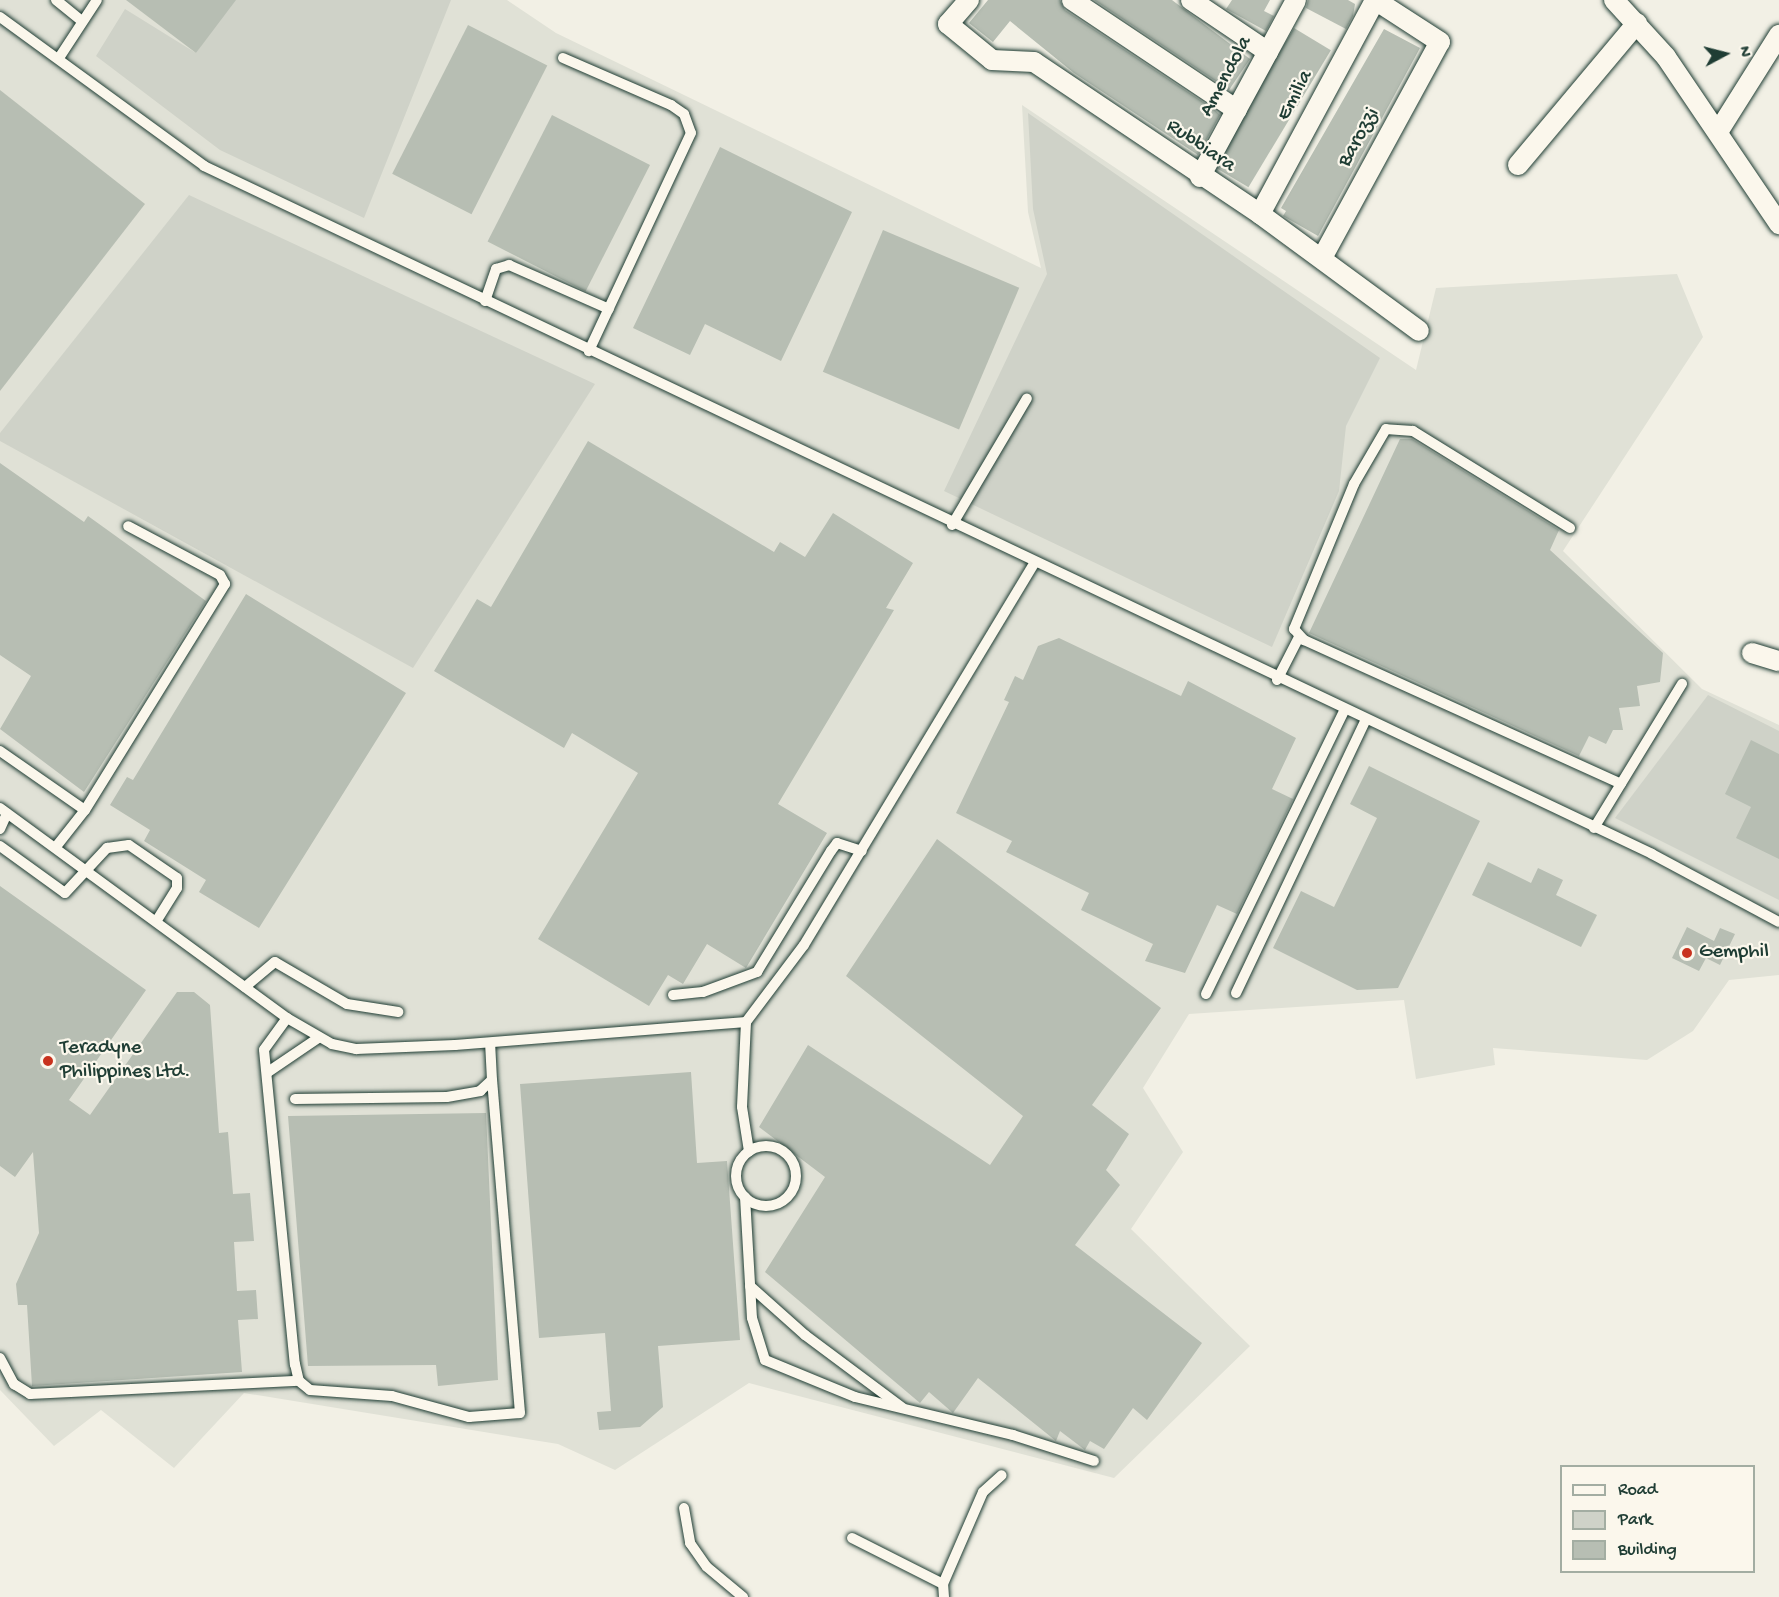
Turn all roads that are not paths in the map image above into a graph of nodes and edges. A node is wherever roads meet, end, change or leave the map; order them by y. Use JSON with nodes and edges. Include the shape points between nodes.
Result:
{"nodes":[{"id":1,"x":56,"y":0,"type":"edge"},
{"id":2,"x":97,"y":0,"type":"edge"},
{"id":3,"x":969,"y":0,"type":"edge"},
{"id":4,"x":1072,"y":0,"type":"edge"},
{"id":5,"x":1191,"y":0,"type":"edge"},
{"id":6,"x":1296,"y":0,"type":"edge"},
{"id":7,"x":1375,"y":0,"type":"edge"},
{"id":8,"x":1614,"y":0,"type":"edge"},
{"id":9,"x":1214,"y":6,"type":"edge"},
{"id":10,"x":0,"y":17,"type":"edge"},
{"id":11,"x":82,"y":21,"type":"junction"},
{"id":12,"x":1637,"y":23,"type":"junction"},
{"id":13,"x":1779,"y":35,"type":"edge"},
{"id":14,"x":1268,"y":52,"type":"junction"},
{"id":15,"x":59,"y":58,"type":"junction"},
{"id":16,"x":563,"y":58,"type":"dead end"},
{"id":17,"x":1237,"y":110,"type":"junction"},
{"id":18,"x":1718,"y":132,"type":"junction"},
{"id":19,"x":1518,"y":165,"type":"dead end"},
{"id":20,"x":1200,"y":177,"type":"junction"},
{"id":21,"x":1260,"y":214,"type":"junction"},
{"id":22,"x":1779,"y":224,"type":"edge"},
{"id":23,"x":1322,"y":258,"type":"junction"},
{"id":24,"x":484,"y":301,"type":"junction"},
{"id":25,"x":609,"y":309,"type":"junction"},
{"id":26,"x":1419,"y":331,"type":"dead end"},
{"id":27,"x":589,"y":351,"type":"junction"},
{"id":28,"x":1027,"y":398,"type":"dead end"},
{"id":29,"x":952,"y":525,"type":"junction"},
{"id":30,"x":128,"y":526,"type":"dead end"},
{"id":31,"x":1570,"y":528,"type":"dead end"},
{"id":32,"x":1034,"y":564,"type":"junction"},
{"id":33,"x":1299,"y":637,"type":"junction"},
{"id":34,"x":1752,"y":653,"type":"dead end"},
{"id":35,"x":1779,"y":661,"type":"edge"},
{"id":36,"x":1277,"y":680,"type":"junction"},
{"id":37,"x":1682,"y":684,"type":"dead end"},
{"id":38,"x":1344,"y":711,"type":"junction"},
{"id":39,"x":1365,"y":721,"type":"junction"},
{"id":40,"x":0,"y":751,"type":"edge"},
{"id":41,"x":1621,"y":783,"type":"junction"},
{"id":42,"x":85,"y":810,"type":"junction"},
{"id":43,"x":3,"y":811,"type":"edge"},
{"id":44,"x":1594,"y":828,"type":"junction"},
{"id":45,"x":0,"y":829,"type":"edge"},
{"id":46,"x":0,"y":846,"type":"edge"},
{"id":47,"x":55,"y":848,"type":"junction"},
{"id":48,"x":862,"y":851,"type":"junction"},
{"id":49,"x":88,"y":871,"type":"junction"},
{"id":50,"x":156,"y":921,"type":"junction"},
{"id":51,"x":1779,"y":922,"type":"edge"},
{"id":52,"x":245,"y":987,"type":"junction"},
{"id":53,"x":1236,"y":993,"type":"dead end"},
{"id":54,"x":1206,"y":994,"type":"dead end"},
{"id":55,"x":674,"y":995,"type":"dead end"},
{"id":56,"x":398,"y":1012,"type":"dead end"},
{"id":57,"x":287,"y":1018,"type":"junction"},
{"id":58,"x":746,"y":1022,"type":"junction"},
{"id":59,"x":318,"y":1038,"type":"junction"},
{"id":60,"x":490,"y":1043,"type":"junction"},
{"id":61,"x":268,"y":1072,"type":"junction"},
{"id":62,"x":492,"y":1080,"type":"junction"},
{"id":63,"x":295,"y":1100,"type":"dead end"},
{"id":64,"x":749,"y":1151,"type":"junction"},
{"id":65,"x":745,"y":1197,"type":"junction"},
{"id":66,"x":750,"y":1286,"type":"junction"},
{"id":67,"x":0,"y":1358,"type":"edge"},
{"id":68,"x":299,"y":1381,"type":"junction"},
{"id":69,"x":908,"y":1411,"type":"junction"},
{"id":70,"x":1094,"y":1461,"type":"dead end"},
{"id":71,"x":1002,"y":1475,"type":"dead end"},
{"id":72,"x":684,"y":1508,"type":"dead end"},
{"id":73,"x":852,"y":1538,"type":"dead end"},
{"id":74,"x":943,"y":1584,"type":"junction"},
{"id":75,"x":743,"y":1597,"type":"edge"},
{"id":76,"x":944,"y":1597,"type":"edge"}],
"edges":[{"from":1,"to":11,"type":"lane"},
{"from":2,"to":11,"type":"lane"},
{"from":3,"to":20,"type":"street","name":"Rubbiara","via":[[948,24],[993,60],[1034,62]]},
{"from":4,"to":17,"type":"street"},
{"from":5,"to":9,"type":"street"},
{"from":6,"to":14,"type":"street","name":"Amendola"},
{"from":7,"to":21,"type":"street","name":"Emilia"},
{"from":7,"to":23,"type":"street","name":"Barozzi","via":[[1440,42]]},
{"from":8,"to":12,"type":"street"},
{"from":9,"to":14,"type":"street"},
{"from":10,"to":15,"type":"lane"},
{"from":11,"to":15,"type":"lane"},
{"from":12,"to":18,"type":"street"},
{"from":12,"to":19,"type":"street"},
{"from":13,"to":18,"type":"street"},
{"from":14,"to":17,"type":"street","name":"Amendola"},
{"from":15,"to":24,"type":"lane","via":[[204,166]]},
{"from":16,"to":25,"type":"lane","via":[[671,105],[684,114],[691,133]]},
{"from":17,"to":20,"type":"street","name":"Amendola"},
{"from":18,"to":22,"type":"street"},
{"from":20,"to":21,"type":"street","name":"Rubbiara"},
{"from":21,"to":23,"type":"street","name":"Rubbiara"},
{"from":23,"to":26,"type":"street","name":"Rubbiara"},
{"from":24,"to":25,"type":"lane","via":[[496,269],[509,265]]},
{"from":24,"to":27,"type":"lane"},
{"from":25,"to":27,"type":"lane"},
{"from":27,"to":29,"type":"lane"},
{"from":28,"to":29,"type":"lane"},
{"from":29,"to":32,"type":"lane"},
{"from":30,"to":42,"type":"lane","via":[[220,575],[225,584]]},
{"from":31,"to":33,"type":"lane","via":[[1413,431],[1386,429],[1354,484],[1294,620]]},
{"from":32,"to":36,"type":"lane"},
{"from":32,"to":48,"type":"lane"},
{"from":33,"to":36,"type":"lane"},
{"from":33,"to":41,"type":"lane"},
{"from":34,"to":35,"type":"street"},
{"from":36,"to":38,"type":"lane"},
{"from":37,"to":41,"type":"lane"},
{"from":38,"to":39,"type":"lane"},
{"from":38,"to":54,"type":"lane"},
{"from":39,"to":44,"type":"lane"},
{"from":39,"to":53,"type":"lane"},
{"from":40,"to":42,"type":"lane"},
{"from":41,"to":44,"type":"lane"},
{"from":42,"to":47,"type":"lane"},
{"from":43,"to":45,"type":"lane"},
{"from":43,"to":47,"type":"lane"},
{"from":44,"to":51,"type":"lane"},
{"from":46,"to":49,"type":"lane","via":[[60,893],[71,889]]},
{"from":47,"to":49,"type":"lane"},
{"from":48,"to":55,"type":"lane","via":[[837,843],[757,972],[703,992]]},
{"from":48,"to":58,"type":"lane","via":[[804,945]]},
{"from":49,"to":50,"type":"lane"},
{"from":49,"to":50,"type":"lane","via":[[116,844],[129,845],[167,870],[177,878],[177,888]]},
{"from":50,"to":52,"type":"lane"},
{"from":52,"to":56,"type":"lane","via":[[275,962],[347,1004]]},
{"from":52,"to":57,"type":"lane"},
{"from":57,"to":59,"type":"lane"},
{"from":57,"to":61,"type":"lane","via":[[264,1050]]},
{"from":58,"to":60,"type":"lane"},
{"from":58,"to":64,"type":"lane","via":[[742,1107]]},
{"from":59,"to":60,"type":"lane","via":[[356,1049]]},
{"from":59,"to":61,"type":"lane"},
{"from":60,"to":62,"type":"lane"},
{"from":61,"to":68,"type":"lane"},
{"from":62,"to":63,"type":"lane","via":[[480,1091],[447,1097]]},
{"from":62,"to":68,"type":"lane","via":[[520,1413],[469,1417],[392,1396],[310,1390]]},
{"from":64,"to":65,"type":"lane","via":[[737,1173]]},
{"from":64,"to":65,"type":"lane","via":[[765,1146],[781,1150],[793,1162],[796,1179],[790,1195],[776,1204],[759,1205]]},
{"from":65,"to":66,"type":"lane"},
{"from":66,"to":69,"type":"lane","via":[[805,1335]]},
{"from":66,"to":69,"type":"lane","via":[[752,1318],[765,1360],[855,1397]]},
{"from":67,"to":68,"type":"lane","via":[[14,1384],[30,1394]]},
{"from":69,"to":70,"type":"lane","via":[[1013,1435]]},
{"from":71,"to":74,"type":"lane","via":[[983,1492]]},
{"from":72,"to":75,"type":"lane","via":[[690,1543],[707,1567]]},
{"from":73,"to":74,"type":"lane"},
{"from":74,"to":76,"type":"lane"}]}
